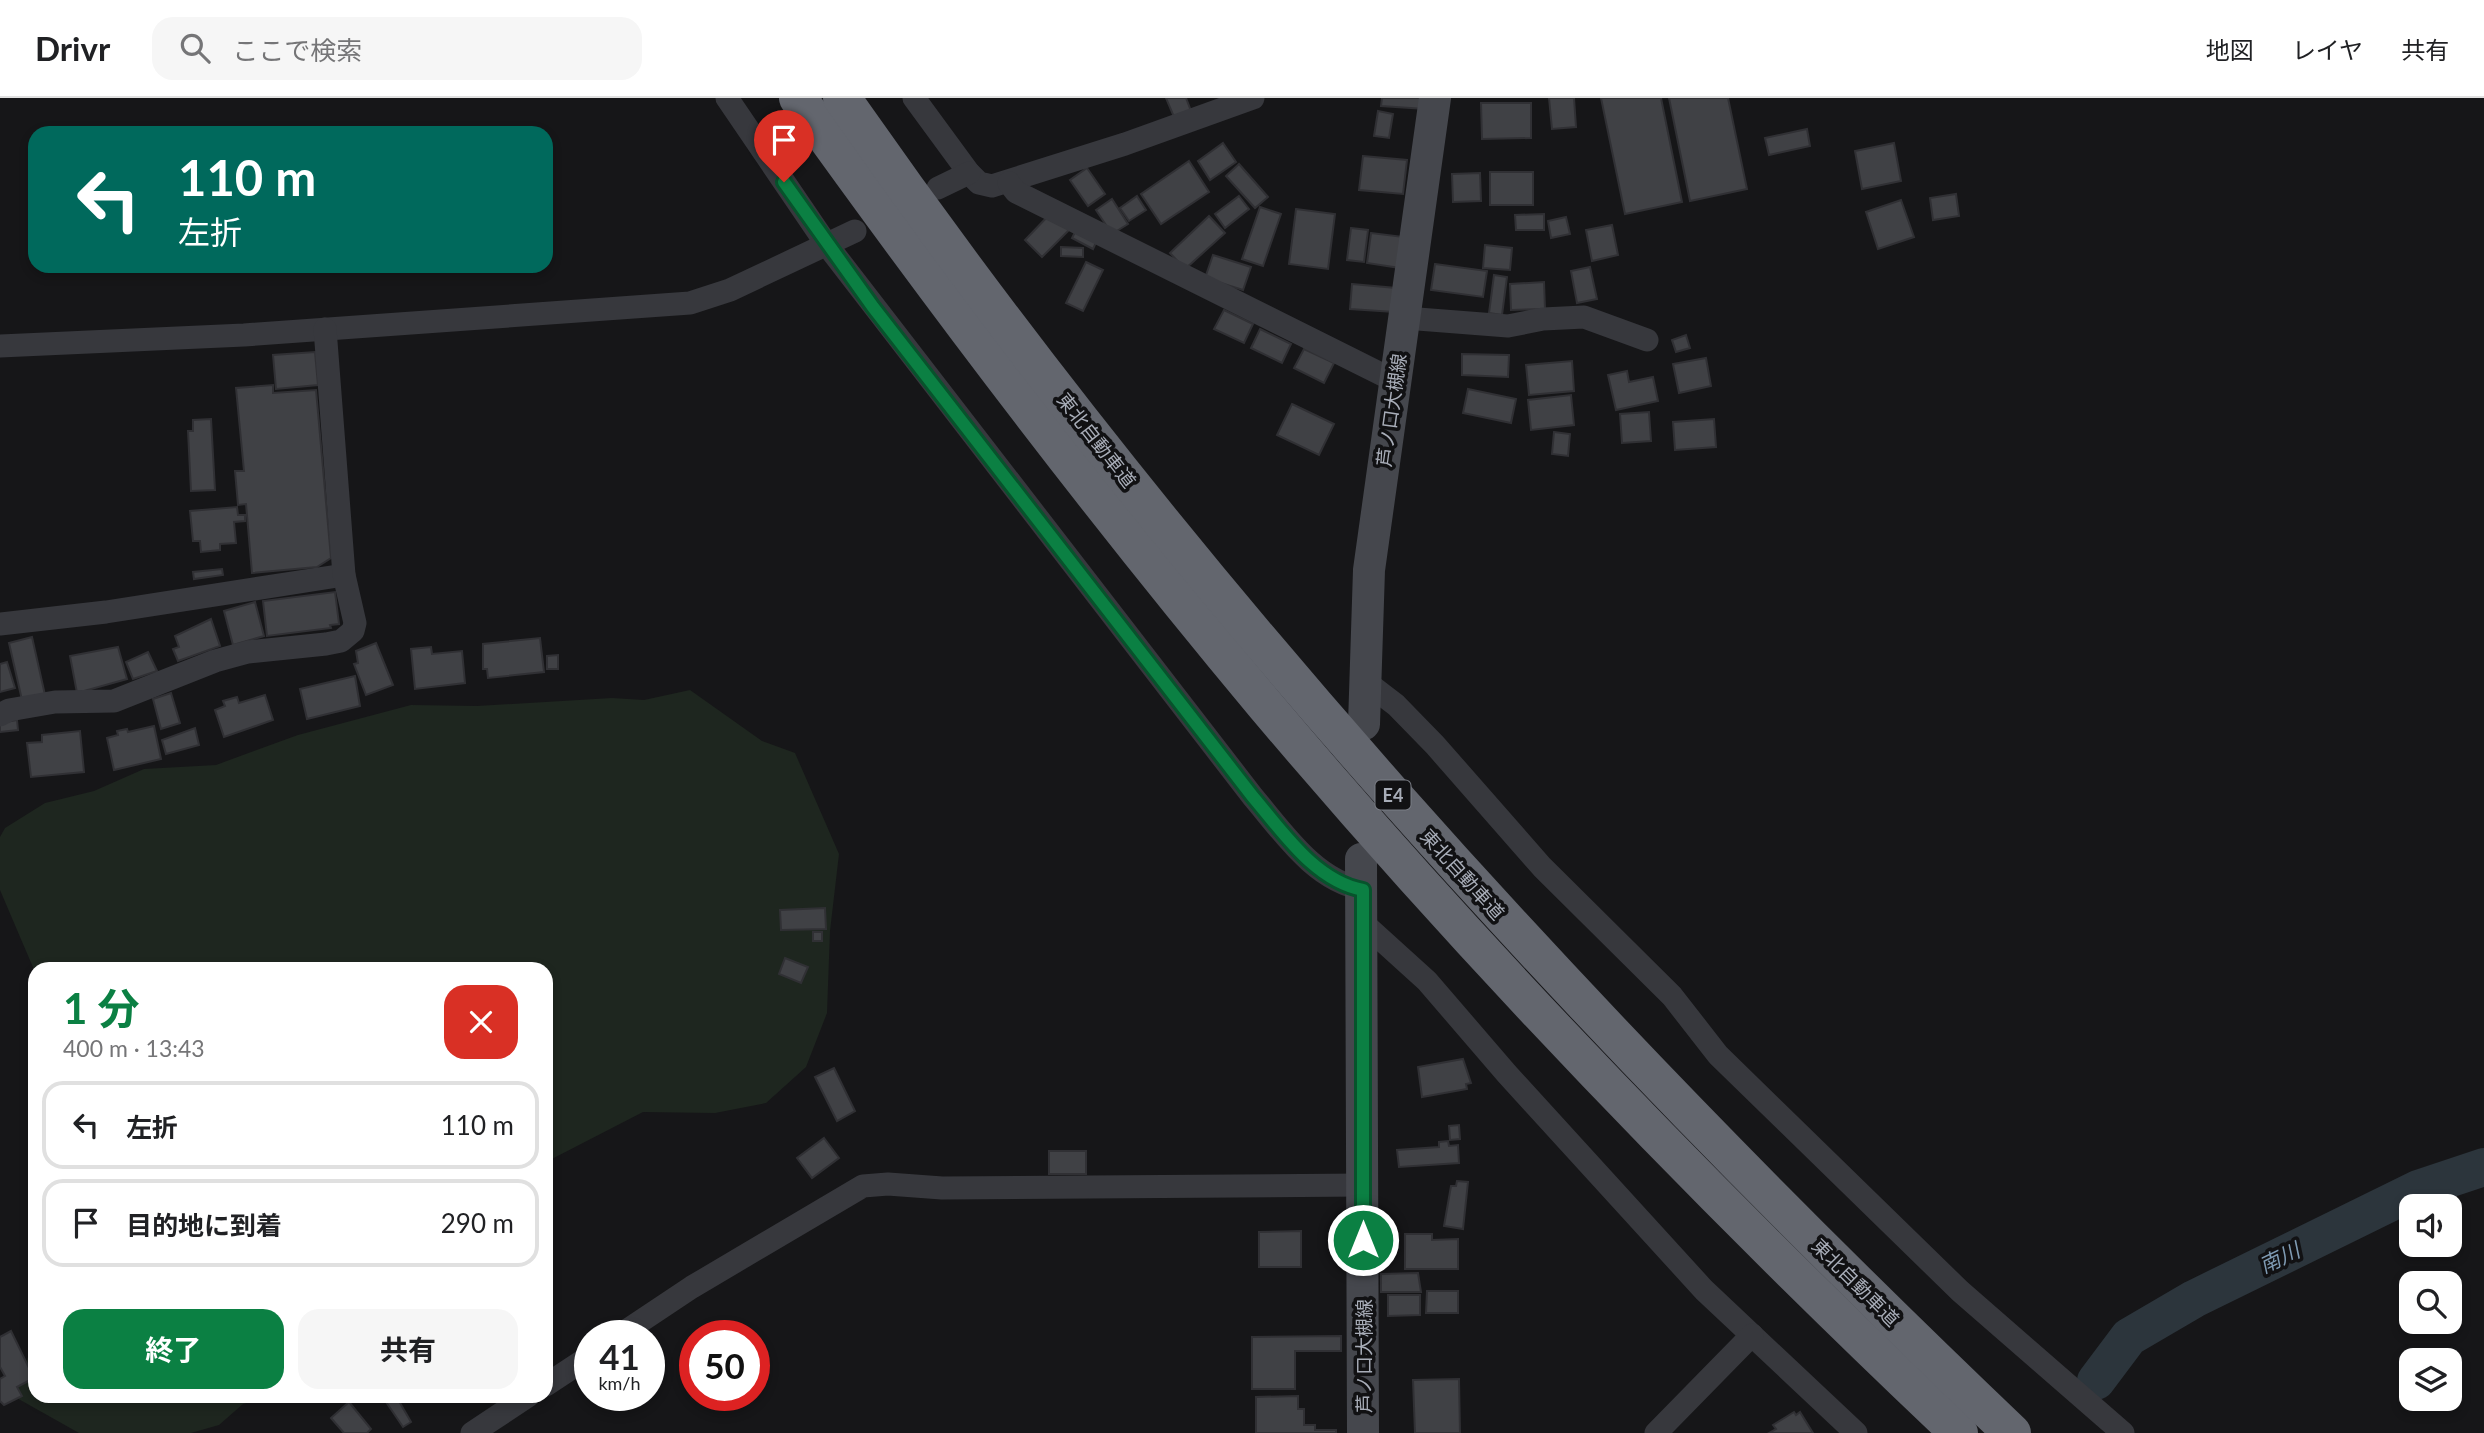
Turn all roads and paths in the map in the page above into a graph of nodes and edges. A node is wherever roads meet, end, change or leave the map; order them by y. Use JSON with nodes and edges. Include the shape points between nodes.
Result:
{"nodes":[{"id":1,"x":727,"y":98,"type":"edge"},
{"id":2,"x":798,"y":98,"type":"edge"},
{"id":3,"x":842,"y":98,"type":"edge"},
{"id":4,"x":915,"y":98,"type":"edge"},
{"id":5,"x":1254,"y":98,"type":"edge"},
{"id":6,"x":1435,"y":98,"type":"edge"},
{"id":7,"x":969,"y":173,"type":"junction"},
{"id":8,"x":1009,"y":183,"type":"junction"},
{"id":9,"x":937,"y":188,"type":"dead end"},
{"id":10,"x":855,"y":231,"type":"dead end"},
{"id":11,"x":827,"y":245,"type":"junction"},
{"id":12,"x":1405,"y":318,"type":"junction"},
{"id":13,"x":325,"y":329,"type":"junction"},
{"id":14,"x":1647,"y":340,"type":"dead end"},
{"id":15,"x":0,"y":346,"type":"edge"},
{"id":16,"x":1395,"y":382,"type":"junction"},
{"id":17,"x":344,"y":575,"type":"junction"},
{"id":18,"x":0,"y":624,"type":"edge"},
{"id":19,"x":1366,"y":682,"type":"junction"},
{"id":20,"x":0,"y":715,"type":"edge"},
{"id":21,"x":1364,"y":724,"type":"dead end"},
{"id":22,"x":1362,"y":874,"type":"joint"},
{"id":23,"x":1363,"y":923,"type":"junction"},
{"id":24,"x":1363,"y":1185,"type":"junction"},
{"id":25,"x":644,"y":1320,"type":"edge"},
{"id":26,"x":1752,"y":1335,"type":"junction"},
{"id":27,"x":574,"y":1367,"type":"edge"},
{"id":28,"x":553,"y":1380,"type":"edge"},
{"id":29,"x":521,"y":1403,"type":"edge"},
{"id":30,"x":497,"y":1425,"type":"edge"},
{"id":31,"x":472,"y":1433,"type":"edge"},
{"id":32,"x":1363,"y":1433,"type":"edge"},
{"id":33,"x":1656,"y":1433,"type":"edge"},
{"id":34,"x":1856,"y":1433,"type":"edge"},
{"id":35,"x":1959,"y":1433,"type":"edge"},
{"id":36,"x":2012,"y":1433,"type":"edge"},
{"id":37,"x":2123,"y":1433,"type":"edge"}],
"edges":[{"from":1,"to":11,"type":"street"},
{"from":2,"to":35,"type":"highway","name":"東北自動車道","number":"E4","via":[[1009,386],[1147,562],[1385,843],[1729,1208]]},
{"from":3,"to":36,"type":"highway","name":"東北自動車道","number":"E4","via":[[1040,368],[1175,538],[1450,860],[1758,1185]]},
{"from":4,"to":7,"type":"street"},
{"from":5,"to":8,"type":"street"},
{"from":6,"to":12,"type":"main road","name":"芦ノ口大槻線"},
{"from":7,"to":8,"type":"street","via":[[979,183]]},
{"from":7,"to":9,"type":"street"},
{"from":8,"to":16,"type":"street","via":[[1016,192]]},
{"from":10,"to":11,"type":"street"},
{"from":11,"to":13,"type":"street","via":[[730,290],[690,303]]},
{"from":11,"to":22,"type":"street","via":[[1253,797],[1320,869],[1345,886]]},
{"from":12,"to":14,"type":"street","via":[[1508,326],[1584,317]]},
{"from":12,"to":16,"type":"main road","name":"芦ノ口大槻線"},
{"from":13,"to":15,"type":"street"},
{"from":13,"to":17,"type":"street"},
{"from":16,"to":19,"type":"main road","name":"芦ノ口大槻線","via":[[1369,570]]},
{"from":17,"to":18,"type":"street"},
{"from":17,"to":20,"type":"street","via":[[355,623],[341,641],[248,652],[114,701],[55,702]]},
{"from":19,"to":21,"type":"main road","name":"芦ノ口大槻線"},
{"from":19,"to":37,"type":"street","via":[[1427,737],[1542,867],[1672,996],[1728,1064],[1960,1291]]},
{"from":22,"to":23,"type":"main road","name":"芦ノ口大槻線"},
{"from":23,"to":24,"type":"main road","name":"芦ノ口大槻線"},
{"from":23,"to":26,"type":"street","via":[[1427,981],[1703,1290]]},
{"from":24,"to":25,"type":"street","via":[[942,1188],[876,1183],[810,1216]]},
{"from":24,"to":32,"type":"main road","name":"芦ノ口大槻線"},
{"from":26,"to":33,"type":"street"},
{"from":26,"to":34,"type":"street"},
{"from":27,"to":28,"type":"street"},
{"from":29,"to":30,"type":"street"},
{"from":30,"to":31,"type":"street"}]}
